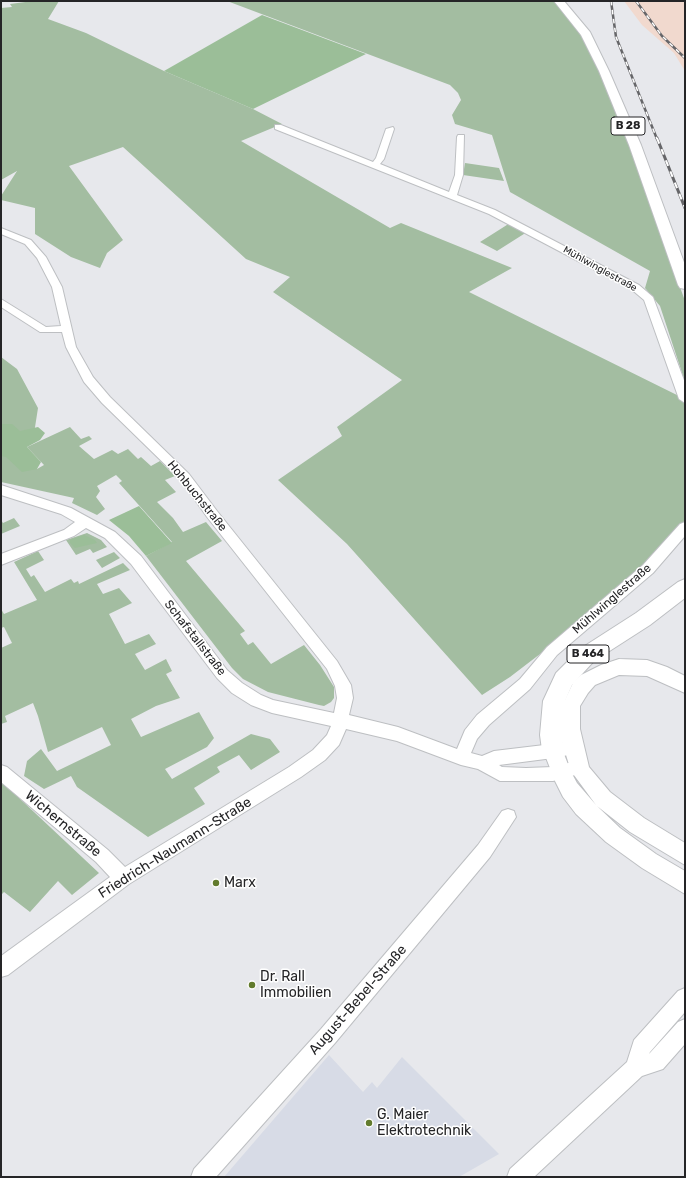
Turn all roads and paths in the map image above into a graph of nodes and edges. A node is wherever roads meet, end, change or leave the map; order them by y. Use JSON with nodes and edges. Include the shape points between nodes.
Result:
{"nodes":[{"id":1,"x":559,"y":1,"type":"edge"},
{"id":2,"x":568,"y":1,"type":"edge"},
{"id":3,"x":278,"y":127,"type":"dead end"},
{"id":4,"x":390,"y":129,"type":"dead end"},
{"id":5,"x":461,"y":137,"type":"dead end"},
{"id":6,"x":374,"y":166,"type":"junction"},
{"id":7,"x":659,"y":177,"type":"dead end"},
{"id":8,"x":452,"y":196,"type":"junction"},
{"id":9,"x":1,"y":231,"type":"edge"},
{"id":10,"x":685,"y":285,"type":"edge"},
{"id":11,"x":1,"y":302,"type":"edge"},
{"id":12,"x":66,"y":329,"type":"junction"},
{"id":13,"x":685,"y":399,"type":"edge"},
{"id":14,"x":1,"y":490,"type":"edge"},
{"id":15,"x":86,"y":521,"type":"junction"},
{"id":16,"x":685,"y":527,"type":"edge"},
{"id":17,"x":1,"y":560,"type":"edge"},
{"id":18,"x":685,"y":587,"type":"edge"},
{"id":19,"x":685,"y":685,"type":"edge"},
{"id":20,"x":341,"y":722,"type":"junction"},
{"id":21,"x":574,"y":748,"type":"junction"},
{"id":22,"x":553,"y":750,"type":"junction"},
{"id":23,"x":461,"y":758,"type":"junction"},
{"id":24,"x":482,"y":763,"type":"junction"},
{"id":25,"x":570,"y":770,"type":"junction"},
{"id":26,"x":1,"y":772,"type":"edge"},
{"id":27,"x":508,"y":817,"type":"dead end"},
{"id":28,"x":685,"y":855,"type":"edge"},
{"id":29,"x":123,"y":878,"type":"junction"},
{"id":30,"x":684,"y":884,"type":"edge"},
{"id":31,"x":1,"y":968,"type":"edge"},
{"id":32,"x":685,"y":998,"type":"edge"},
{"id":33,"x":685,"y":1029,"type":"edge"},
{"id":34,"x":636,"y":1068,"type":"junction"},
{"id":35,"x":202,"y":1177,"type":"edge"},
{"id":36,"x":518,"y":1177,"type":"edge"}],
"edges":[{"from":1,"to":10,"type":"highway","number":"B 28","via":[[586,34],[604,71],[643,167]]},
{"from":2,"to":7,"type":"highway","number":"B 28","via":[[588,23],[608,58]]},
{"from":3,"to":6,"type":"street","name":"Mühlwinglestraße"},
{"from":4,"to":6,"type":"street","via":[[380,159]]},
{"from":5,"to":8,"type":"street","via":[[459,175]]},
{"from":6,"to":8,"type":"street","name":"Mühlwinglestraße"},
{"from":8,"to":13,"type":"street","name":"Mühlwinglestraße","via":[[502,216],[625,281],[644,294],[652,306]]},
{"from":9,"to":12,"type":"street","name":"Hohbuchstraße","via":[[35,248],[56,282]]},
{"from":11,"to":12,"type":"street","via":[[44,330]]},
{"from":12,"to":20,"type":"street","name":"Hohbuchstraße","via":[[71,347],[88,379],[185,477],[332,665],[345,692]]},
{"from":14,"to":15,"type":"street","name":"Schafstallstraße","via":[[46,504]]},
{"from":15,"to":17,"type":"street","via":[[69,533]]},
{"from":15,"to":20,"type":"street","name":"Schafstallstraße","via":[[110,535],[130,553],[210,660],[237,688],[272,706]]},
{"from":16,"to":23,"type":"street","name":"Mühlwinglestraße","via":[[648,569],[552,651],[520,688],[483,720],[471,735]]},
{"from":18,"to":22,"type":"highway","number":"B 464","via":[[649,615],[587,655],[564,679],[554,701],[551,735]]},
{"from":19,"to":21,"type":"main road","via":[[662,672],[647,668],[619,668],[596,674],[581,687],[571,706],[570,729]]},
{"from":20,"to":23,"type":"street","name":"Schafstallstraße","via":[[384,730]]},
{"from":20,"to":29,"type":"street","name":"Friedrich-Naumann-Straße","via":[[328,746],[308,763]]},
{"from":21,"to":22,"type":"street"},
{"from":21,"to":25,"type":"main road"},
{"from":22,"to":24,"type":"street","via":[[494,758]]},
{"from":22,"to":25,"type":"main road","number":"B 464"},
{"from":23,"to":24,"type":"street","name":"Schafstallstraße"},
{"from":24,"to":25,"type":"street","name":"Schafstallstraße","via":[[504,774],[526,775]]},
{"from":25,"to":28,"type":"main road","via":[[616,811]]},
{"from":25,"to":30,"type":"main road","number":"B 464","via":[[570,790],[598,822],[632,849]]},
{"from":26,"to":29,"type":"street","name":"Wichernstraße","via":[[102,856]]},
{"from":27,"to":35,"type":"street","name":"August-Bebel-Straße","via":[[484,851],[328,1036]]},
{"from":29,"to":31,"type":"street","name":"Friedrich-Naumann-Straße"},
{"from":32,"to":34,"type":"street","via":[[641,1047]]},
{"from":33,"to":34,"type":"street","via":[[656,1062]]},
{"from":34,"to":36,"type":"street"}]}
